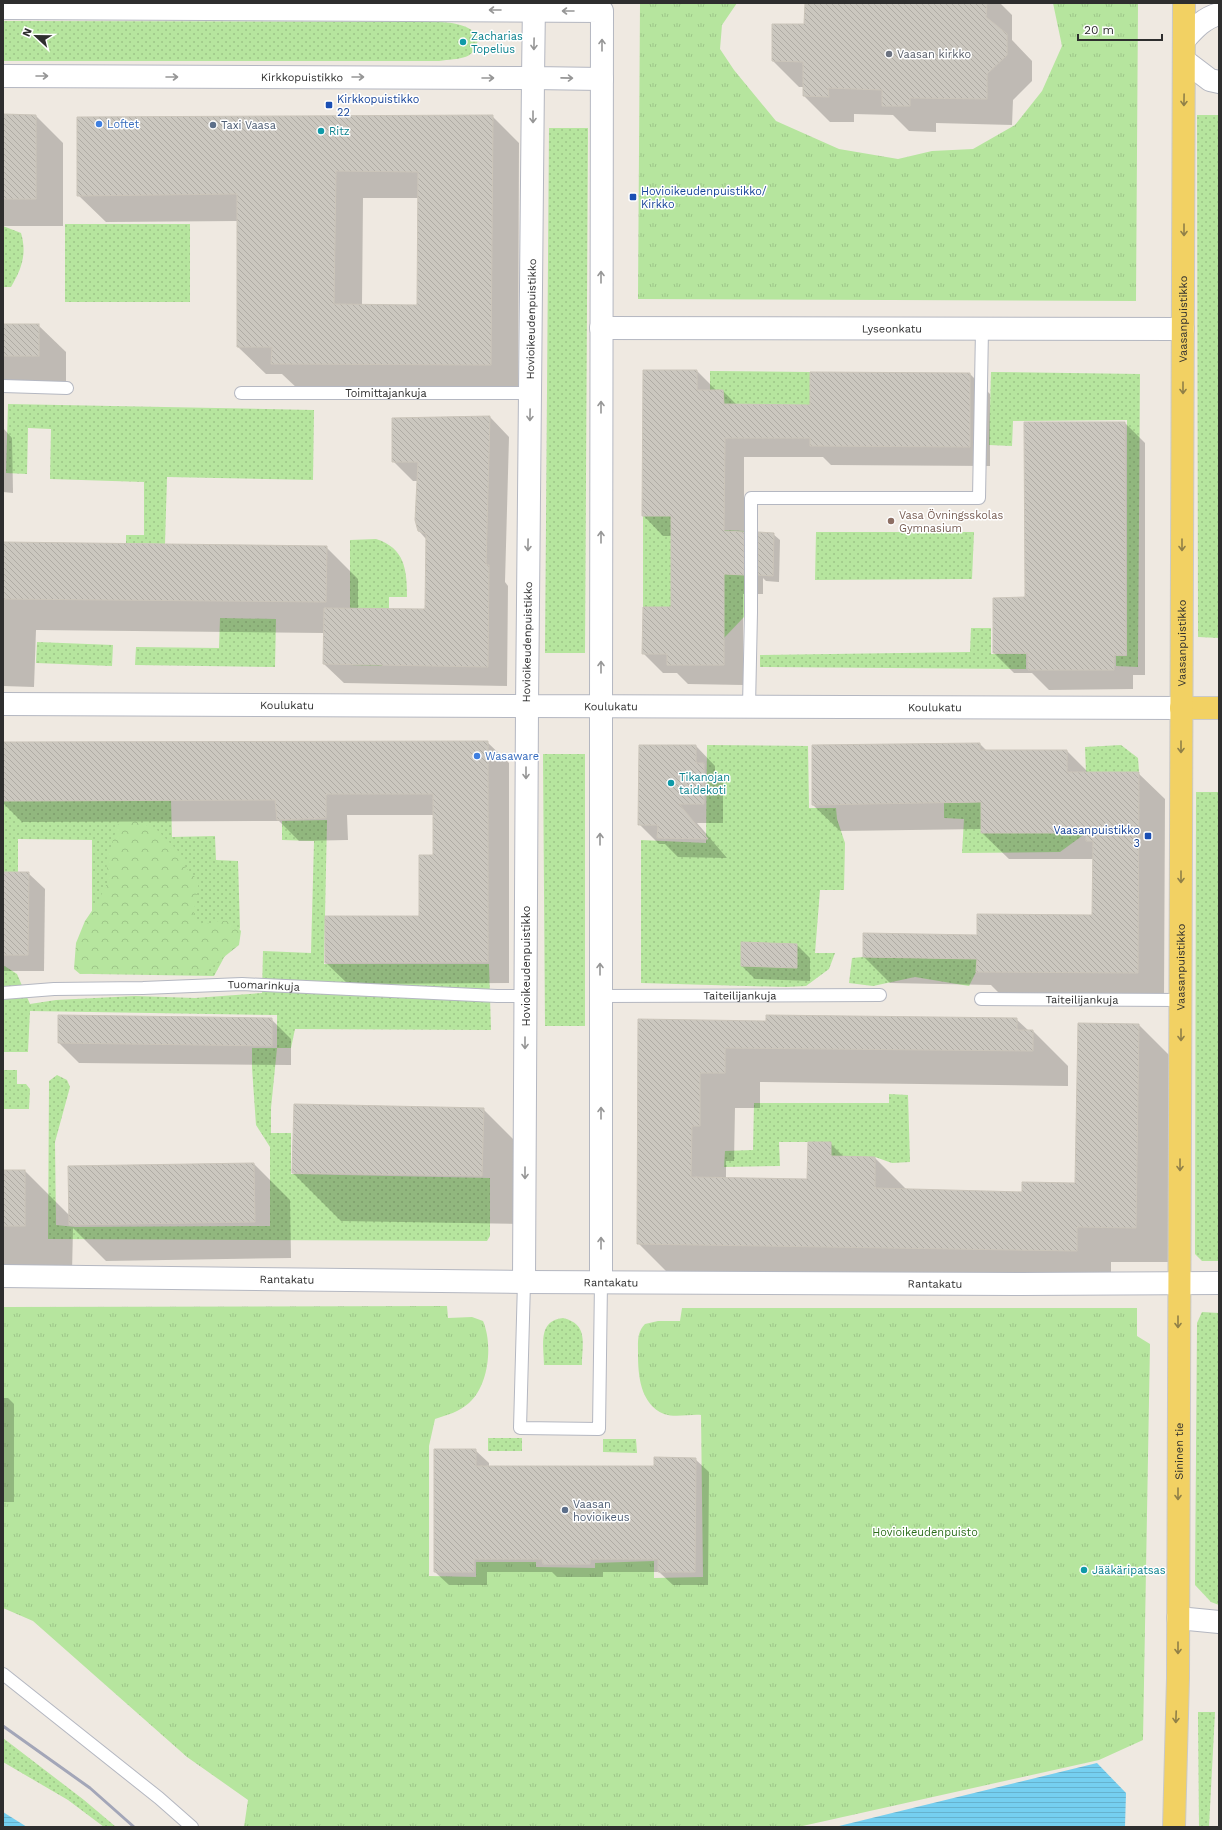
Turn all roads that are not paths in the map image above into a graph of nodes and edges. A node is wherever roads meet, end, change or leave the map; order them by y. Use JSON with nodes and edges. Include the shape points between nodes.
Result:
{"nodes":[{"id":1,"x":1184,"y":3,"type":"edge"},
{"id":2,"x":534,"y":7,"type":"edge"},
{"id":3,"x":602,"y":7,"type":"edge"},
{"id":4,"x":3,"y":8,"type":"edge"},
{"id":5,"x":1219,"y":14,"type":"edge"},
{"id":6,"x":1185,"y":39,"type":"junction"},
{"id":7,"x":1185,"y":61,"type":"junction"},
{"id":8,"x":3,"y":76,"type":"edge"},
{"id":9,"x":533,"y":78,"type":"junction"},
{"id":10,"x":602,"y":79,"type":"junction"},
{"id":11,"x":1219,"y":82,"type":"edge"},
{"id":12,"x":601,"y":328,"type":"junction"},
{"id":13,"x":982,"y":329,"type":"junction"},
{"id":14,"x":1183,"y":329,"type":"junction"},
{"id":15,"x":3,"y":386,"type":"edge"},
{"id":16,"x":67,"y":388,"type":"dead end"},
{"id":17,"x":241,"y":393,"type":"dead end"},
{"id":18,"x":530,"y":393,"type":"junction"},
{"id":19,"x":3,"y":704,"type":"edge"},
{"id":20,"x":526,"y":706,"type":"junction"},
{"id":21,"x":601,"y":706,"type":"junction"},
{"id":22,"x":749,"y":706,"type":"junction"},
{"id":23,"x":1181,"y":708,"type":"junction"},
{"id":24,"x":1219,"y":708,"type":"edge"},
{"id":25,"x":3,"y":993,"type":"edge"},
{"id":26,"x":880,"y":995,"type":"dead end"},
{"id":27,"x":525,"y":996,"type":"junction"},
{"id":28,"x":600,"y":996,"type":"junction"},
{"id":29,"x":982,"y":999,"type":"dead end"},
{"id":30,"x":1182,"y":1000,"type":"junction"},
{"id":31,"x":3,"y":1276,"type":"edge"},
{"id":32,"x":524,"y":1282,"type":"junction"},
{"id":33,"x":601,"y":1282,"type":"junction"},
{"id":34,"x":1219,"y":1283,"type":"edge"},
{"id":35,"x":1178,"y":1284,"type":"junction"},
{"id":36,"x":1178,"y":1618,"type":"junction"},
{"id":37,"x":1219,"y":1622,"type":"edge"},
{"id":38,"x":3,"y":1674,"type":"edge"},
{"id":39,"x":192,"y":1827,"type":"edge"},
{"id":40,"x":1174,"y":1827,"type":"edge"}],
"edges":[{"from":1,"to":6,"type":"main road","name":"Vaasanpuistikko"},
{"from":3,"to":2,"type":"street","one_way":true},
{"from":2,"to":4,"type":"street","one_way":true},
{"from":2,"to":9,"type":"street","name":"Hovioikeudenpuistikko","one_way":true},
{"from":10,"to":3,"type":"street","one_way":true},
{"from":5,"to":6,"type":"street","via":[[1209,16]]},
{"from":6,"to":7,"type":"main road","name":"Vaasanpuistikko"},
{"from":7,"to":11,"type":"street","via":[[1210,80]]},
{"from":7,"to":14,"type":"main road","name":"Vaasanpuistikko","one_way":true},
{"from":8,"to":9,"type":"street","name":"Kirkkopuistikko","one_way":true},
{"from":9,"to":10,"type":"street","name":"Kirkkopuistikko","one_way":true},
{"from":9,"to":18,"type":"street","name":"Hovioikeudenpuistikko","one_way":true},
{"from":12,"to":10,"type":"street","one_way":true},
{"from":12,"to":13,"type":"street","name":"Lyseonkatu"},
{"from":21,"to":12,"type":"street","one_way":true},
{"from":13,"to":14,"type":"street","name":"Lyseonkatu"},
{"from":13,"to":22,"type":"lane","via":[[979,498],[751,498]]},
{"from":14,"to":23,"type":"main road","name":"Vaasanpuistikko","one_way":true},
{"from":15,"to":16,"type":"lane"},
{"from":17,"to":18,"type":"lane","name":"Toimittajankuja"},
{"from":18,"to":20,"type":"street","name":"Hovioikeudenpuistikko","one_way":true},
{"from":19,"to":20,"type":"street","name":"Koulukatu"},
{"from":20,"to":21,"type":"street","name":"Koulukatu"},
{"from":20,"to":27,"type":"street","name":"Hovioikeudenpuistikko","one_way":true},
{"from":21,"to":22,"type":"street","name":"Koulukatu"},
{"from":28,"to":21,"type":"street","one_way":true},
{"from":22,"to":23,"type":"street","name":"Koulukatu"},
{"from":23,"to":24,"type":"main road","name":"Koulukatu"},
{"from":23,"to":30,"type":"main road","name":"Vaasanpuistikko","one_way":true},
{"from":25,"to":27,"type":"lane","name":"Tuomarinkuja","via":[[242,984]]},
{"from":26,"to":28,"type":"lane","name":"Taiteilijankuja"},
{"from":27,"to":32,"type":"street","name":"Hovioikeudenpuistikko","one_way":true},
{"from":33,"to":28,"type":"street","one_way":true},
{"from":29,"to":30,"type":"lane","name":"Taiteilijankuja"},
{"from":30,"to":35,"type":"main road","name":"Vaasanpuistikko","one_way":true},
{"from":31,"to":32,"type":"street","name":"Rantakatu"},
{"from":32,"to":33,"type":"street","name":"Rantakatu"},
{"from":32,"to":33,"type":"lane","via":[[520,1428],[599,1429]]},
{"from":33,"to":35,"type":"street","name":"Rantakatu"},
{"from":34,"to":35,"type":"street","name":"Rantakatu"},
{"from":35,"to":36,"type":"main road","name":"Sininen tie","one_way":true},
{"from":36,"to":37,"type":"street"},
{"from":36,"to":40,"type":"main road","name":"Sininen tie","one_way":true},
{"from":38,"to":39,"type":"lane"}]}
